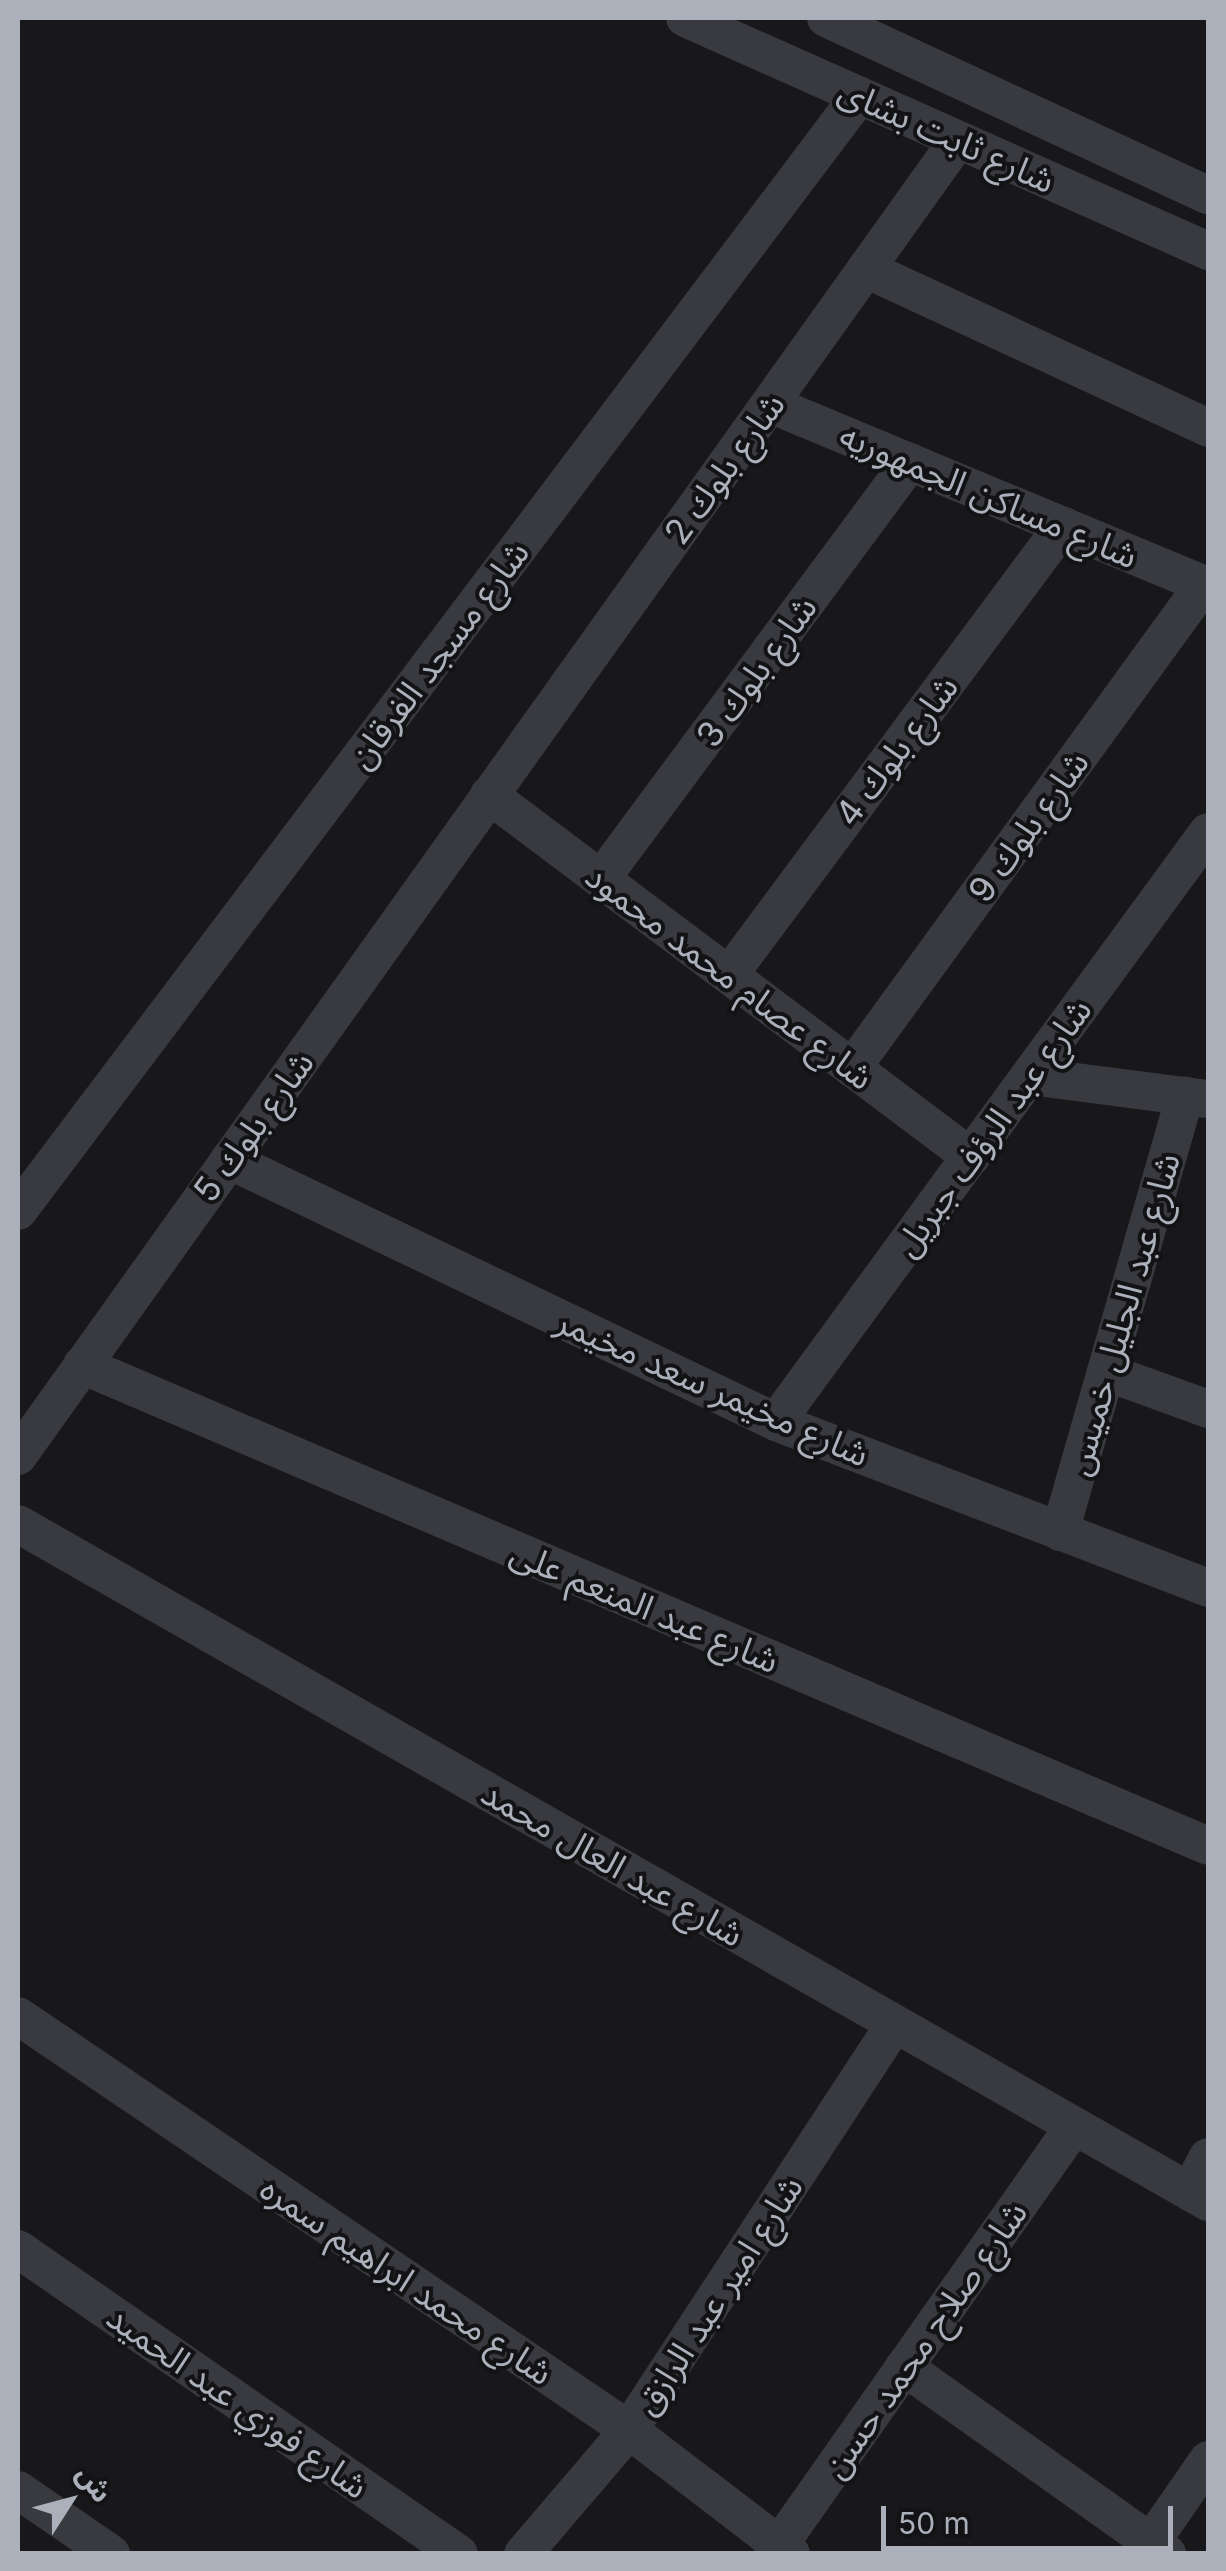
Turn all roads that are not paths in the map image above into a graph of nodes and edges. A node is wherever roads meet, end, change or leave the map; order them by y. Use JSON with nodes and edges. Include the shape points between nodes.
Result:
{"nodes":[{"id":1,"x":685,"y":18,"type":"edge"},
{"id":2,"x":826,"y":18,"type":"edge"},
{"id":3,"x":888,"y":30,"type":"edge"},
{"id":4,"x":859,"y":96,"type":"junction"},
{"id":5,"x":958,"y":140,"type":"junction"},
{"id":6,"x":1208,"y":195,"type":"edge"},
{"id":7,"x":1208,"y":251,"type":"edge"},
{"id":8,"x":866,"y":270,"type":"junction"},
{"id":9,"x":770,"y":404,"type":"junction"},
{"id":10,"x":1208,"y":428,"type":"edge"},
{"id":11,"x":910,"y":462,"type":"junction"},
{"id":12,"x":1063,"y":526,"type":"junction"},
{"id":13,"x":1206,"y":585,"type":"edge"},
{"id":14,"x":489,"y":795,"type":"junction"},
{"id":15,"x":1208,"y":832,"type":"edge"},
{"id":16,"x":602,"y":880,"type":"junction"},
{"id":17,"x":729,"y":975,"type":"junction"},
{"id":18,"x":852,"y":1068,"type":"junction"},
{"id":19,"x":1030,"y":1076,"type":"junction"},
{"id":20,"x":1197,"y":1098,"type":"edge"},
{"id":21,"x":971,"y":1157,"type":"junction"},
{"id":22,"x":229,"y":1160,"type":"junction"},
{"id":23,"x":18,"y":1212,"type":"edge"},
{"id":24,"x":82,"y":1366,"type":"junction"},
{"id":25,"x":1106,"y":1372,"type":"junction"},
{"id":26,"x":1208,"y":1408,"type":"edge"},
{"id":27,"x":776,"y":1422,"type":"junction"},
{"id":28,"x":18,"y":1456,"type":"edge"},
{"id":29,"x":18,"y":1524,"type":"edge"},
{"id":30,"x":1060,"y":1532,"type":"junction"},
{"id":31,"x":1208,"y":1588,"type":"edge"},
{"id":32,"x":1208,"y":1846,"type":"edge"},
{"id":33,"x":18,"y":2016,"type":"edge"},
{"id":34,"x":895,"y":2024,"type":"junction"},
{"id":35,"x":1074,"y":2126,"type":"junction"},
{"id":36,"x":1208,"y":2156,"type":"edge"},
{"id":37,"x":1199,"y":2197,"type":"edge"},
{"id":38,"x":18,"y":2249,"type":"edge"},
{"id":39,"x":904,"y":2366,"type":"junction"},
{"id":40,"x":629,"y":2430,"type":"junction"},
{"id":41,"x":1208,"y":2460,"type":"edge"},
{"id":42,"x":18,"y":2490,"type":"edge"},
{"id":43,"x":1154,"y":2550,"type":"edge"},
{"id":44,"x":781,"y":2551,"type":"edge"},
{"id":45,"x":111,"y":2554,"type":"edge"},
{"id":46,"x":459,"y":2554,"type":"edge"},
{"id":47,"x":522,"y":2554,"type":"edge"}],
"edges":[{"from":1,"to":4,"type":"street","name":"شارع ثابت بشاى"},
{"from":2,"to":3,"type":"street","name":"شارع ثابت بشاى"},
{"from":3,"to":6,"type":"street","name":"شارع ثابت بشاى"},
{"from":4,"to":5,"type":"street","name":"شارع ثابت بشاى"},
{"from":4,"to":23,"type":"street","name":"شارع مسجد الفرقان"},
{"from":5,"to":7,"type":"street","name":"شارع ثابت بشاى"},
{"from":5,"to":8,"type":"street","name":"شارع بلوك 2"},
{"from":8,"to":9,"type":"street","name":"شارع بلوك 2"},
{"from":8,"to":10,"type":"street"},
{"from":9,"to":11,"type":"street","name":"شارع مساكن الجمهوريه"},
{"from":9,"to":14,"type":"street","name":"شارع بلوك 2"},
{"from":11,"to":12,"type":"street","name":"شارع مساكن الجمهوريه"},
{"from":11,"to":16,"type":"street","name":"شارع بلوك 3"},
{"from":12,"to":13,"type":"street","name":"شارع مساكن الجمهوريه"},
{"from":12,"to":17,"type":"street","name":"شارع بلوك 4"},
{"from":13,"to":18,"type":"street","name":"شارع بلوك 9"},
{"from":14,"to":16,"type":"street","name":"شارع عصام محمد محمود"},
{"from":14,"to":22,"type":"street","name":"شارع بلوك 5"},
{"from":15,"to":19,"type":"street","name":"شارع عبد الرؤف جبريل"},
{"from":16,"to":17,"type":"street","name":"شارع عصام محمد محمود"},
{"from":17,"to":18,"type":"street","name":"شارع عصام محمد محمود"},
{"from":18,"to":21,"type":"street","name":"شارع عصام محمد محمود"},
{"from":19,"to":20,"type":"street"},
{"from":19,"to":21,"type":"street","name":"شارع عبد الرؤف جبريل"},
{"from":20,"to":25,"type":"street","name":"شارع عبد الجليل خميس"},
{"from":21,"to":27,"type":"street","name":"شارع عبد الرؤف جبريل"},
{"from":22,"to":24,"type":"street","name":"شارع بلوك 5"},
{"from":22,"to":27,"type":"street","name":"شارع مخيمر سعد مخيمر"},
{"from":24,"to":28,"type":"street","name":"شارع بلوك 5"},
{"from":24,"to":32,"type":"street","name":"شارع عبد المنعم على"},
{"from":25,"to":26,"type":"street"},
{"from":25,"to":30,"type":"street","name":"شارع عبد الجليل خميس"},
{"from":27,"to":30,"type":"street","name":"شارع مخيمر سعد مخيمر"},
{"from":29,"to":34,"type":"street","name":"شارع عبد العال محمد"},
{"from":30,"to":31,"type":"street","name":"شارع مخيمر سعد مخيمر"},
{"from":33,"to":40,"type":"street","name":"شارع محمد ابراهيم سمره"},
{"from":34,"to":35,"type":"street","name":"شارع عبد العال محمد"},
{"from":34,"to":40,"type":"street","name":"شارع امير عبد الرازق"},
{"from":35,"to":37,"type":"street","name":"شارع عبد العال محمد"},
{"from":35,"to":39,"type":"street","name":"شارع صلاح محمد حسن"},
{"from":36,"to":37,"type":"street"},
{"from":38,"to":46,"type":"street","name":"شارع فوزي عبد الحميد"},
{"from":39,"to":43,"type":"street"},
{"from":39,"to":44,"type":"street","name":"شارع صلاح محمد حسن"},
{"from":40,"to":44,"type":"street","name":"شارع محمد ابراهيم سمره"},
{"from":40,"to":47,"type":"street","name":"شارع امير عبد الرازق"},
{"from":41,"to":43,"type":"street"},
{"from":42,"to":45,"type":"street"}]}
